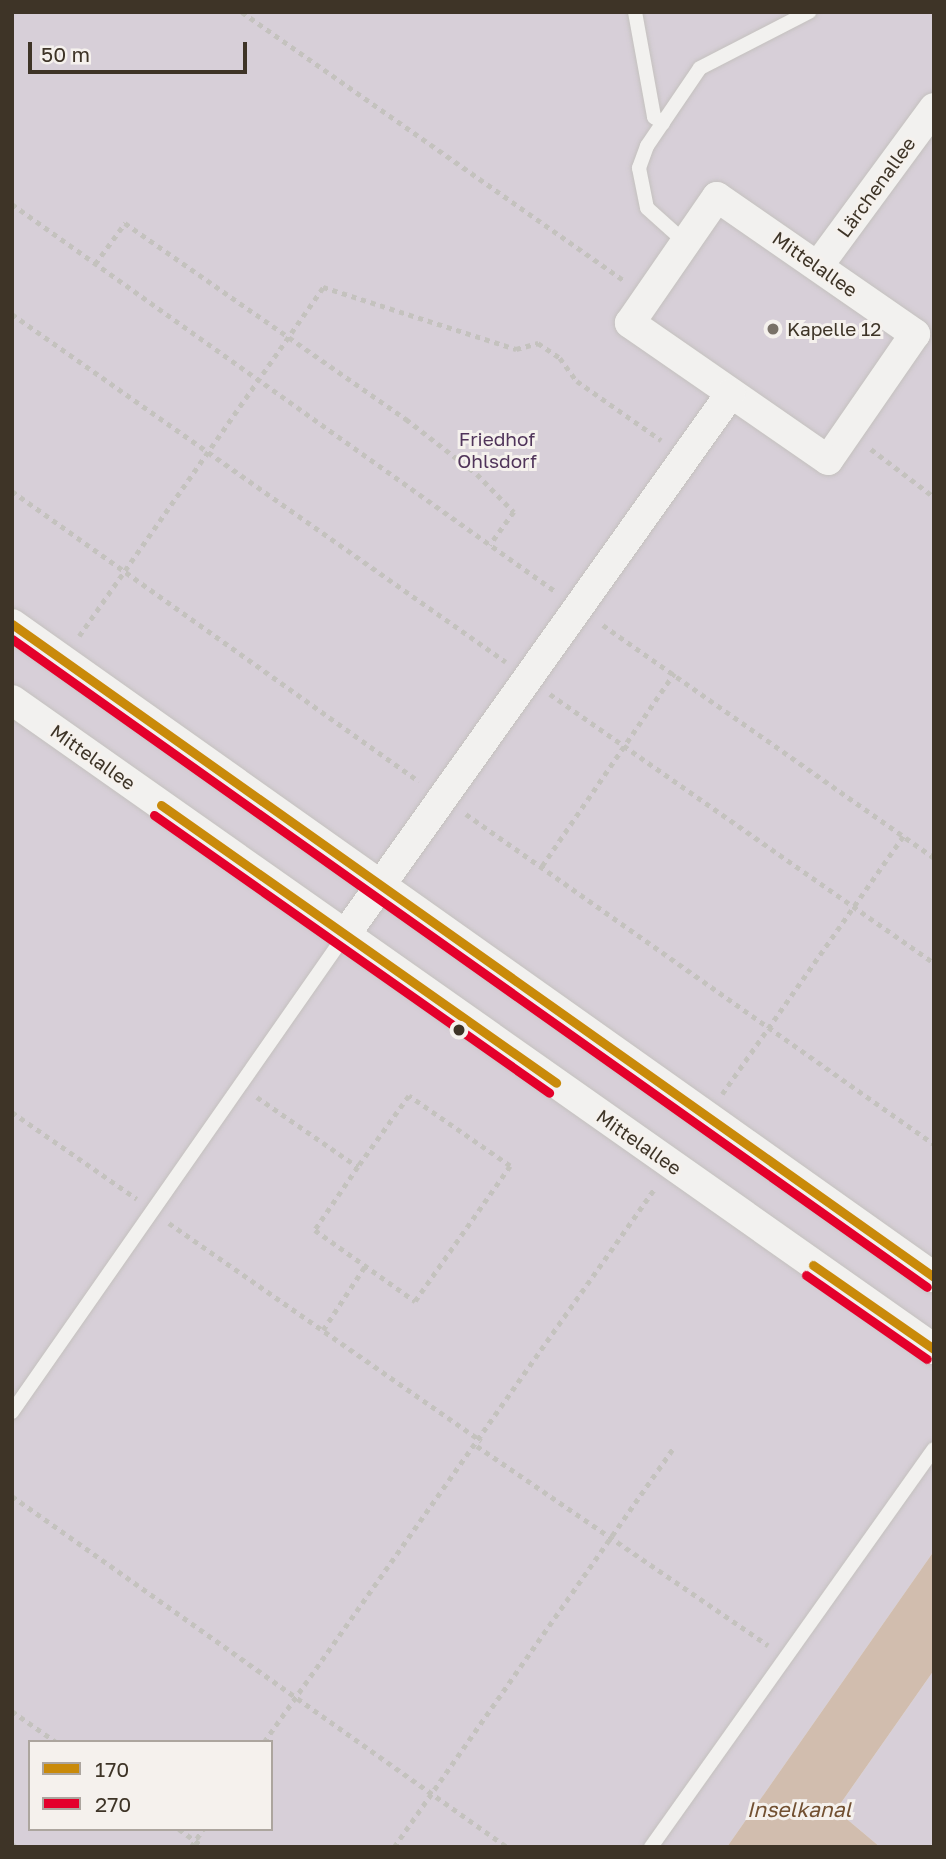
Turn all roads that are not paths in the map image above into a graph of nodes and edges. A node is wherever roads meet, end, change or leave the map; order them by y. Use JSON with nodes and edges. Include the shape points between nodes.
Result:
{"nodes":[{"id":1,"x":635,"y":12,"type":"edge"},
{"id":2,"x":809,"y":12,"type":"edge"},
{"id":3,"x":934,"y":108,"type":"edge"},
{"id":4,"x":663,"y":124,"type":"junction"},
{"id":5,"x":686,"y":243,"type":"junction"},
{"id":6,"x":818,"y":266,"type":"junction"},
{"id":7,"x":731,"y":393,"type":"junction"},
{"id":8,"x":12,"y":624,"type":"edge"},
{"id":9,"x":12,"y":700,"type":"edge"},
{"id":10,"x":383,"y":884,"type":"junction"},
{"id":11,"x":345,"y":935,"type":"junction"},
{"id":12,"x":934,"y":1277,"type":"edge"},
{"id":13,"x":934,"y":1349,"type":"edge"},
{"id":14,"x":12,"y":1412,"type":"edge"},
{"id":15,"x":934,"y":1449,"type":"edge"},
{"id":16,"x":651,"y":1847,"type":"edge"}],
"edges":[{"from":1,"to":4,"type":"lane","via":[[654,117]]},
{"from":2,"to":4,"type":"lane","via":[[700,68]]},
{"from":3,"to":6,"type":"street","name":"Lärchenallee"},
{"from":4,"to":5,"type":"lane","via":[[639,168],[639,189],[660,224]]},
{"from":5,"to":6,"type":"street","name":"Mittelallee","via":[[717,197]]},
{"from":5,"to":7,"type":"street","name":"Mittelallee","via":[[630,323]]},
{"from":6,"to":7,"type":"street","name":"Mittelallee","via":[[915,334],[848,432],[828,460]]},
{"from":7,"to":10,"type":"street"},
{"from":8,"to":10,"type":"street"},
{"from":9,"to":11,"type":"street","name":"Mittelallee"},
{"from":10,"to":11,"type":"street"},
{"from":10,"to":12,"type":"street"},
{"from":11,"to":13,"type":"street","name":"Mittelallee"},
{"from":11,"to":14,"type":"lane","via":[[156,1213]]},
{"from":15,"to":16,"type":"lane","via":[[783,1655]]}]}
